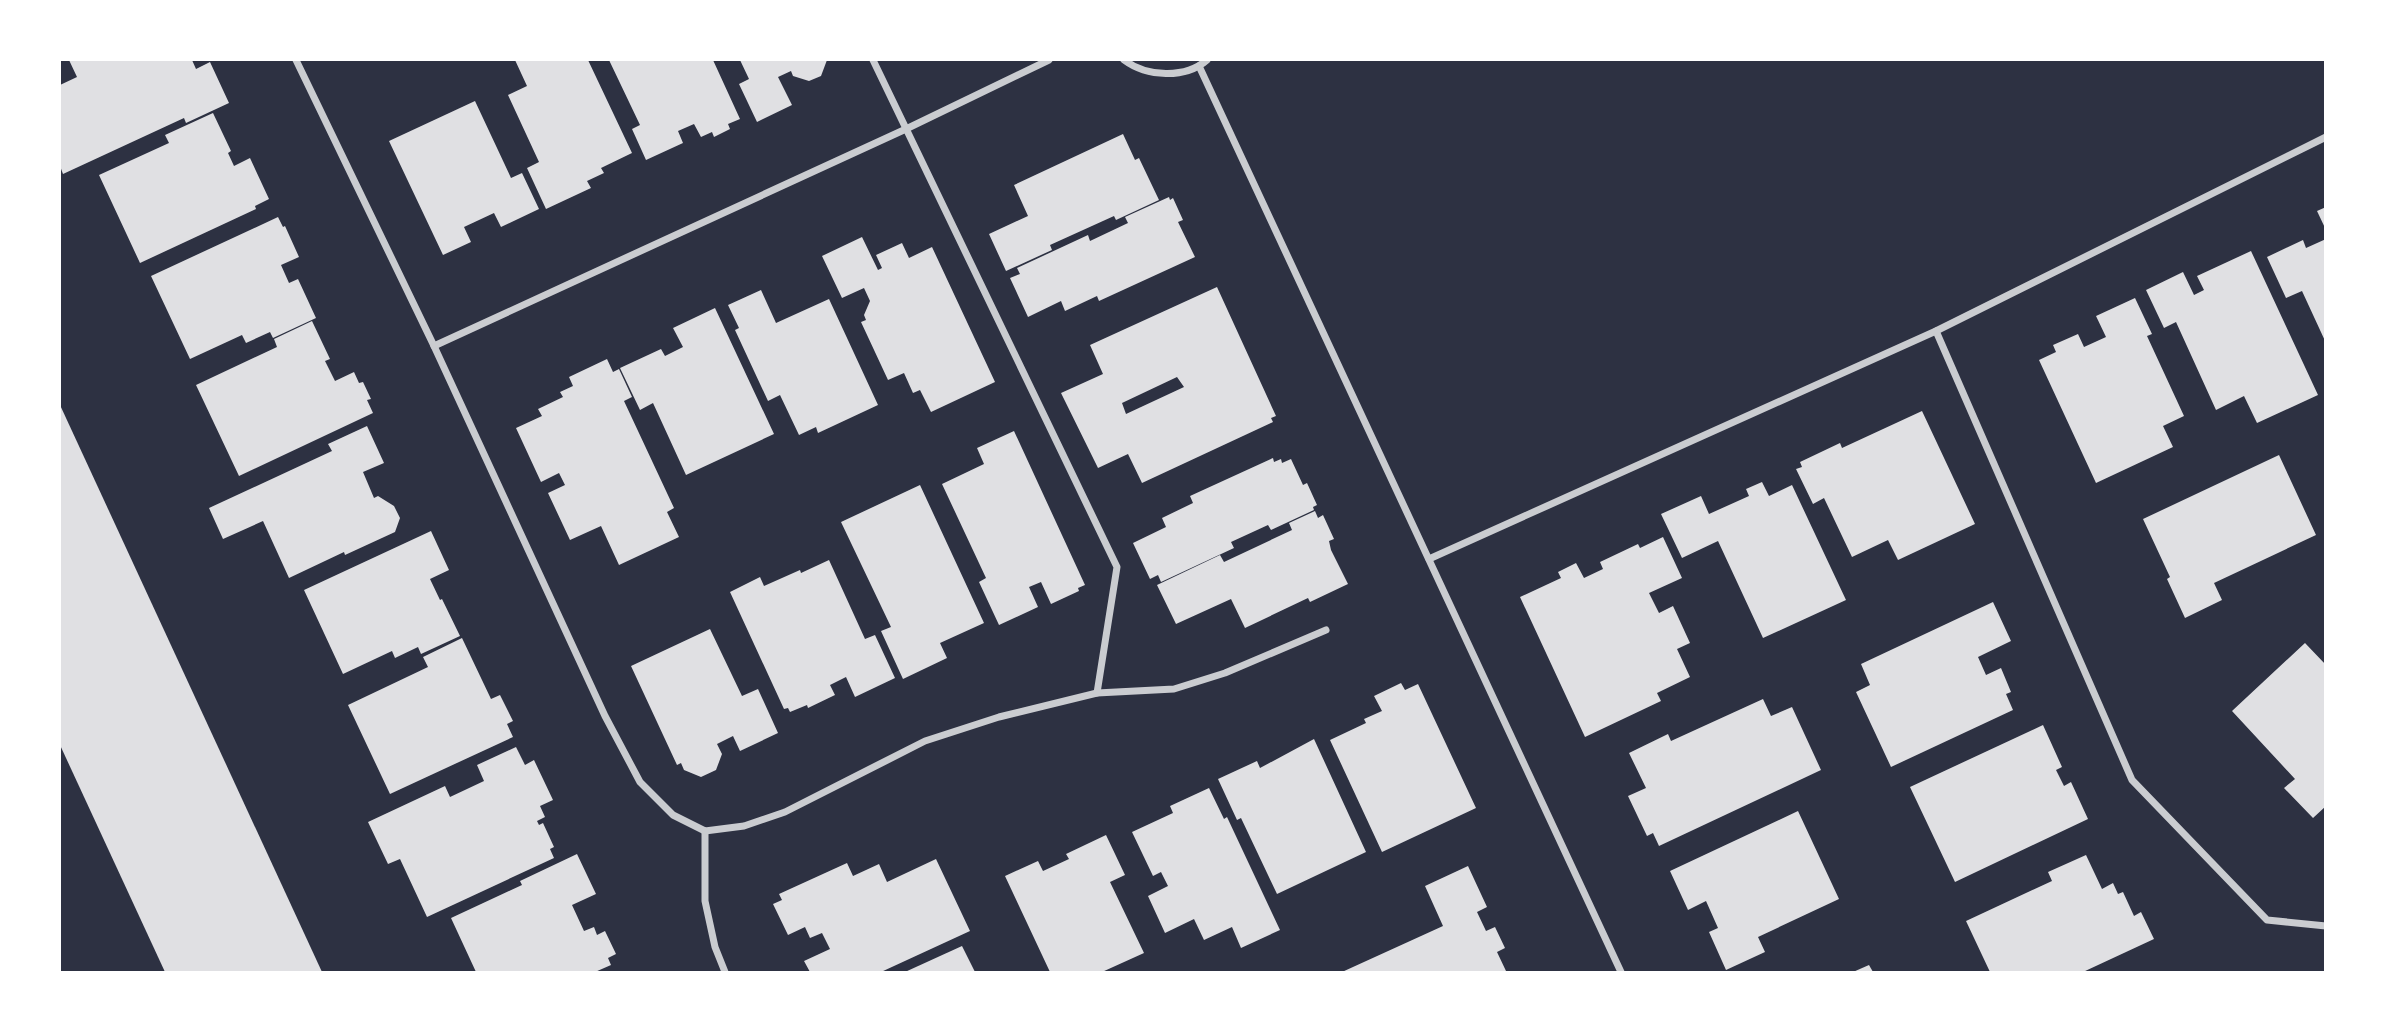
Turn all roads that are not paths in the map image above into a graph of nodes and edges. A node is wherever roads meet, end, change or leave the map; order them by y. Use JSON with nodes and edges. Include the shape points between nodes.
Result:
{"nodes":[{"id":1,"x":296,"y":60,"type":"edge"},
{"id":2,"x":873,"y":60,"type":"edge"},
{"id":3,"x":1049,"y":60,"type":"edge"},
{"id":4,"x":1124,"y":60,"type":"edge"},
{"id":5,"x":1207,"y":60,"type":"edge"},
{"id":6,"x":1199,"y":66,"type":"junction"},
{"id":7,"x":906,"y":129,"type":"junction"},
{"id":8,"x":2326,"y":137,"type":"edge"},
{"id":9,"x":1936,"y":331,"type":"junction"},
{"id":10,"x":434,"y":346,"type":"junction"},
{"id":11,"x":1429,"y":559,"type":"junction"},
{"id":12,"x":1325,"y":630,"type":"dead end"},
{"id":13,"x":1097,"y":693,"type":"junction"},
{"id":14,"x":705,"y":831,"type":"junction"},
{"id":15,"x":2326,"y":926,"type":"edge"},
{"id":16,"x":724,"y":972,"type":"edge"},
{"id":17,"x":1621,"y":972,"type":"edge"}],
"edges":[{"from":1,"to":10,"type":"street"},
{"from":2,"to":7,"type":"street"},
{"from":3,"to":7,"type":"street"},
{"from":4,"to":6,"type":"street","via":[[1150,72],[1175,73]]},
{"from":5,"to":6,"type":"street"},
{"from":6,"to":11,"type":"street"},
{"from":7,"to":10,"type":"street"},
{"from":7,"to":13,"type":"street","via":[[1117,567]]},
{"from":8,"to":9,"type":"street"},
{"from":9,"to":11,"type":"street"},
{"from":9,"to":15,"type":"street","via":[[2132,780],[2267,920]]},
{"from":10,"to":14,"type":"street","via":[[640,782],[673,815]]},
{"from":11,"to":17,"type":"street"},
{"from":12,"to":13,"type":"street","via":[[1225,673],[1174,689]]},
{"from":13,"to":14,"type":"street","via":[[925,741],[785,812],[744,826]]},
{"from":14,"to":16,"type":"street","via":[[705,901]]}]}
